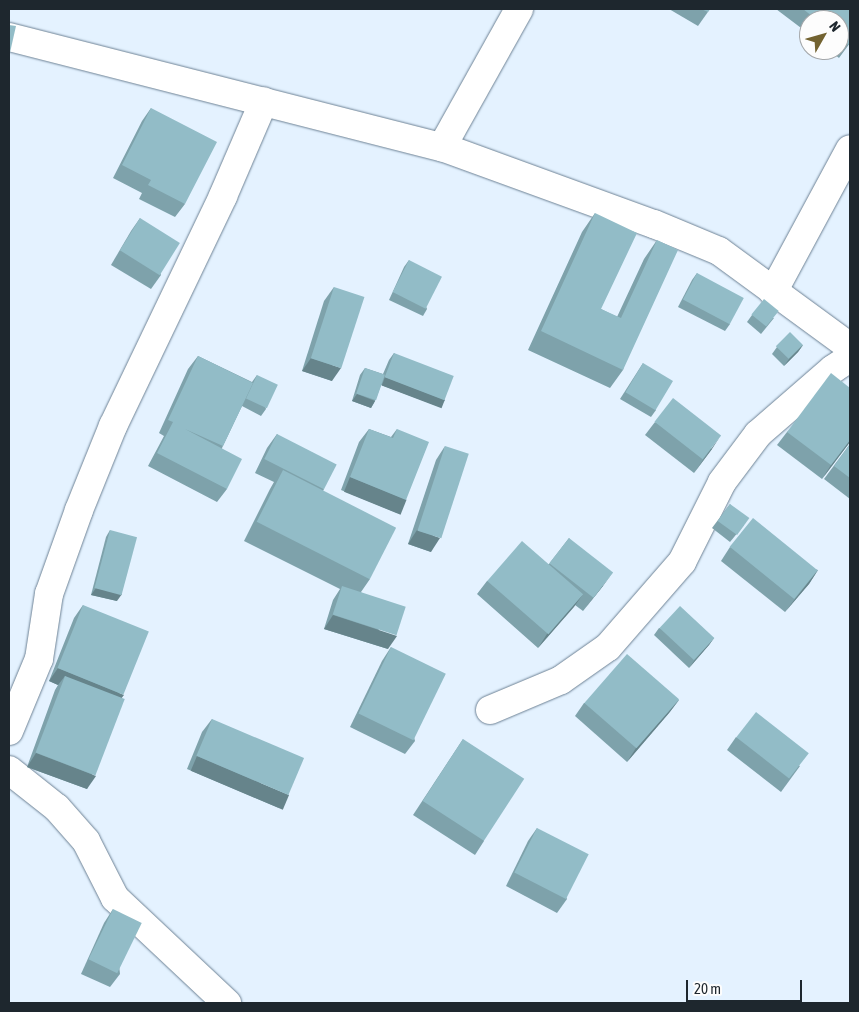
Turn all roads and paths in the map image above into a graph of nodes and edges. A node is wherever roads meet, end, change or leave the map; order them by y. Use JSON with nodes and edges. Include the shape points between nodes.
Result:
{"nodes":[{"id":1,"x":519,"y":9,"type":"edge"},
{"id":2,"x":9,"y":37,"type":"edge"},
{"id":3,"x":264,"y":101,"type":"junction"},
{"id":4,"x":442,"y":147,"type":"junction"},
{"id":5,"x":850,"y":149,"type":"edge"},
{"id":6,"x":773,"y":292,"type":"junction"},
{"id":7,"x":850,"y":347,"type":"edge"},
{"id":8,"x":850,"y":358,"type":"edge"},
{"id":9,"x":490,"y":710,"type":"dead end"},
{"id":10,"x":9,"y":731,"type":"edge"},
{"id":11,"x":9,"y":770,"type":"edge"},
{"id":12,"x":227,"y":1003,"type":"edge"}],
"edges":[{"from":1,"to":4,"type":"street"},
{"from":2,"to":3,"type":"street"},
{"from":3,"to":4,"type":"street"},
{"from":3,"to":10,"type":"street","via":[[223,196],[113,426],[82,501],[49,594],[39,659]]},
{"from":4,"to":6,"type":"street","via":[[719,251]]},
{"from":5,"to":6,"type":"street"},
{"from":6,"to":7,"type":"street"},
{"from":8,"to":9,"type":"street","via":[[758,434],[722,482],[682,562],[608,647],[561,680]]},
{"from":11,"to":12,"type":"street","via":[[56,808],[86,841],[115,898]]}]}
